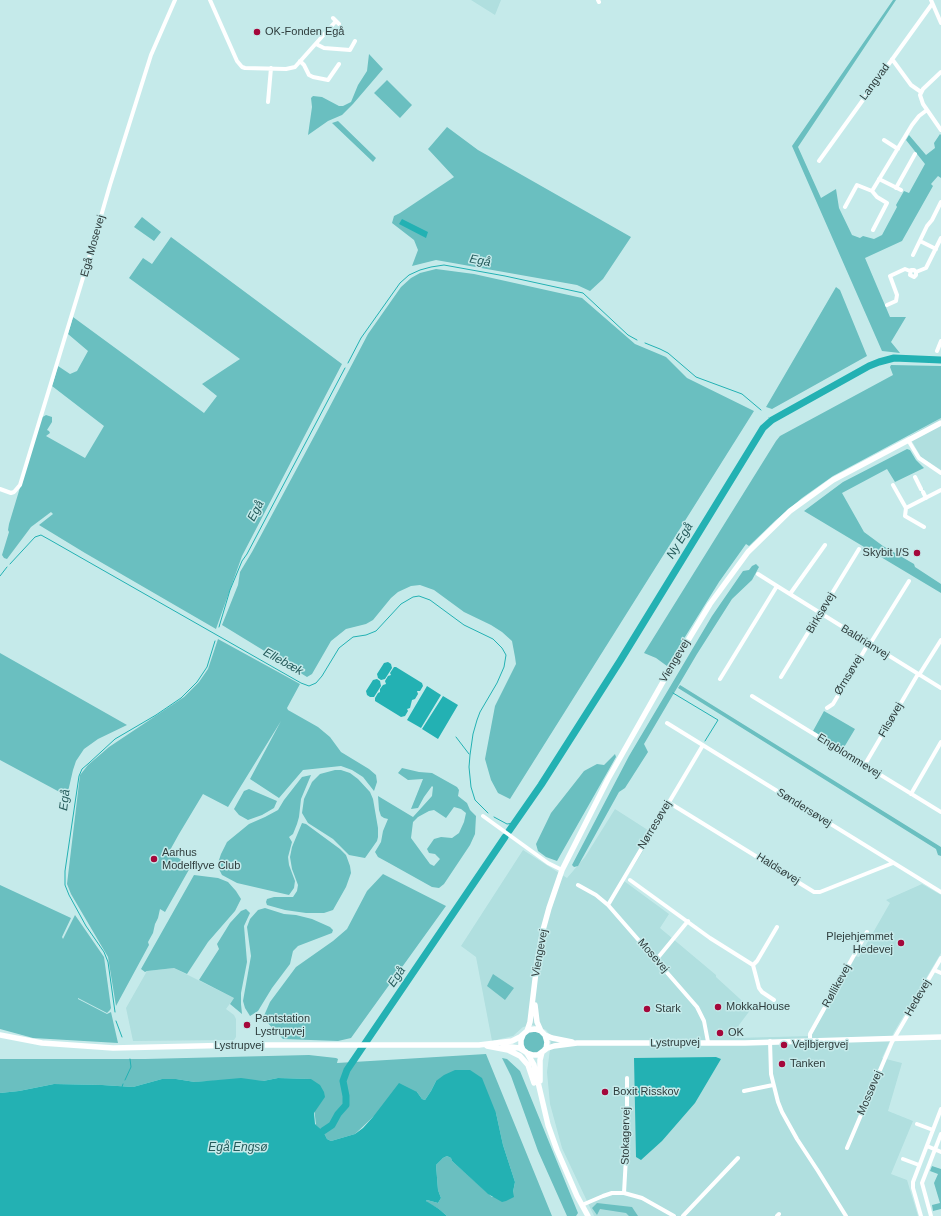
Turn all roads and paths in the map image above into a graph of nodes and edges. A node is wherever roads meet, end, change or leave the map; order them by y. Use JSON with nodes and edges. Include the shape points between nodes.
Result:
{"nodes":[{"id":1,"x":175,"y":0,"type":"edge"},
{"id":2,"x":210,"y":0,"type":"edge"},
{"id":3,"x":932,"y":2,"type":"edge"},
{"id":4,"x":336,"y":21,"type":"dead end"},
{"id":5,"x":941,"y":23,"type":"edge"},
{"id":6,"x":355,"y":41,"type":"dead end"},
{"id":7,"x":316,"y":44,"type":"junction"},
{"id":8,"x":892,"y":59,"type":"junction"},
{"id":9,"x":300,"y":62,"type":"junction"},
{"id":10,"x":339,"y":64,"type":"dead end"},
{"id":11,"x":271,"y":68,"type":"junction"},
{"id":12,"x":941,"y":72,"type":"edge"},
{"id":13,"x":921,"y":92,"type":"junction"},
{"id":14,"x":268,"y":102,"type":"dead end"},
{"id":15,"x":927,"y":110,"type":"junction"},
{"id":16,"x":941,"y":130,"type":"edge"},
{"id":17,"x":884,"y":140,"type":"dead end"},
{"id":18,"x":898,"y":148,"type":"junction"},
{"id":19,"x":915,"y":154,"type":"dead end"},
{"id":20,"x":819,"y":161,"type":"dead end"},
{"id":21,"x":880,"y":179,"type":"junction"},
{"id":22,"x":872,"y":191,"type":"junction"},
{"id":23,"x":941,"y":202,"type":"edge"},
{"id":24,"x":845,"y":207,"type":"dead end"},
{"id":25,"x":940,"y":208,"type":"edge"},
{"id":26,"x":872,"y":230,"type":"dead end"},
{"id":27,"x":941,"y":238,"type":"edge"},
{"id":28,"x":920,"y":241,"type":"junction"},
{"id":29,"x":936,"y":249,"type":"junction"},
{"id":30,"x":913,"y":255,"type":"dead end"},
{"id":31,"x":887,"y":305,"type":"dead end"},
{"id":32,"x":941,"y":341,"type":"edge"},
{"id":33,"x":938,"y":351,"type":"dead end"},
{"id":34,"x":941,"y":422,"type":"edge"},
{"id":35,"x":908,"y":440,"type":"junction"},
{"id":36,"x":941,"y":473,"type":"edge"},
{"id":37,"x":915,"y":477,"type":"dead end"},
{"id":38,"x":893,"y":485,"type":"dead end"},
{"id":39,"x":0,"y":489,"type":"edge"},
{"id":40,"x":941,"y":490,"type":"edge"},
{"id":41,"x":926,"y":498,"type":"junction"},
{"id":42,"x":906,"y":508,"type":"junction"},
{"id":43,"x":924,"y":527,"type":"dead end"},
{"id":44,"x":825,"y":545,"type":"dead end"},
{"id":45,"x":860,"y":549,"type":"dead end"},
{"id":46,"x":758,"y":574,"type":"dead end"},
{"id":47,"x":909,"y":582,"type":"dead end"},
{"id":48,"x":777,"y":586,"type":"junction"},
{"id":49,"x":790,"y":594,"type":"junction"},
{"id":50,"x":820,"y":613,"type":"junction"},
{"id":51,"x":941,"y":640,"type":"edge"},
{"id":52,"x":870,"y":644,"type":"junction"},
{"id":53,"x":919,"y":675,"type":"junction"},
{"id":54,"x":781,"y":677,"type":"dead end"},
{"id":55,"x":720,"y":679,"type":"dead end"},
{"id":56,"x":941,"y":688,"type":"edge"},
{"id":57,"x":761,"y":694,"type":"dead end"},
{"id":58,"x":752,"y":696,"type":"dead end"},
{"id":59,"x":758,"y":699,"type":"junction"},
{"id":60,"x":827,"y":708,"type":"dead end"},
{"id":61,"x":667,"y":723,"type":"dead end"},
{"id":62,"x":941,"y":742,"type":"edge"},
{"id":63,"x":703,"y":745,"type":"junction"},
{"id":64,"x":864,"y":766,"type":"junction"},
{"id":65,"x":911,"y":794,"type":"junction"},
{"id":66,"x":668,"y":802,"type":"junction"},
{"id":67,"x":941,"y":812,"type":"edge"},
{"id":68,"x":483,"y":816,"type":"dead end"},
{"id":69,"x":894,"y":863,"type":"junction"},
{"id":70,"x":562,"y":870,"type":"junction"},
{"id":71,"x":630,"y":880,"type":"dead end"},
{"id":72,"x":578,"y":885,"type":"dead end"},
{"id":73,"x":941,"y":892,"type":"edge"},
{"id":74,"x":608,"y":905,"type":"junction"},
{"id":75,"x":688,"y":921,"type":"junction"},
{"id":76,"x":777,"y":927,"type":"dead end"},
{"id":77,"x":867,"y":932,"type":"dead end"},
{"id":78,"x":941,"y":958,"type":"edge"},
{"id":79,"x":656,"y":960,"type":"junction"},
{"id":80,"x":753,"y":965,"type":"junction"},
{"id":81,"x":934,"y":970,"type":"junction"},
{"id":82,"x":941,"y":973,"type":"edge"},
{"id":83,"x":534,"y":994,"type":"junction"},
{"id":84,"x":774,"y":1000,"type":"dead end"},
{"id":85,"x":525,"y":1033,"type":"junction"},
{"id":86,"x":543,"y":1033,"type":"junction"},
{"id":87,"x":0,"y":1036,"type":"edge"},
{"id":88,"x":941,"y":1037,"type":"edge"},
{"id":89,"x":894,"y":1038,"type":"junction"},
{"id":90,"x":810,"y":1040,"type":"junction"},
{"id":91,"x":770,"y":1041,"type":"junction"},
{"id":92,"x":708,"y":1042,"type":"junction"},
{"id":93,"x":577,"y":1043,"type":"junction"},
{"id":94,"x":482,"y":1045,"type":"junction"},
{"id":95,"x":544,"y":1051,"type":"junction"},
{"id":96,"x":525,"y":1052,"type":"junction"},
{"id":97,"x":627,"y":1078,"type":"dead end"},
{"id":98,"x":773,"y":1085,"type":"junction"},
{"id":99,"x":744,"y":1091,"type":"dead end"},
{"id":100,"x":542,"y":1100,"type":"junction"},
{"id":101,"x":941,"y":1110,"type":"edge"},
{"id":102,"x":917,"y":1124,"type":"dead end"},
{"id":103,"x":548,"y":1125,"type":"junction"},
{"id":104,"x":933,"y":1130,"type":"junction"},
{"id":105,"x":941,"y":1134,"type":"edge"},
{"id":106,"x":926,"y":1146,"type":"junction"},
{"id":107,"x":848,"y":1148,"type":"dead end"},
{"id":108,"x":935,"y":1150,"type":"junction"},
{"id":109,"x":941,"y":1152,"type":"edge"},
{"id":110,"x":738,"y":1158,"type":"dead end"},
{"id":111,"x":903,"y":1159,"type":"dead end"},
{"id":112,"x":919,"y":1165,"type":"junction"},
{"id":113,"x":624,"y":1193,"type":"junction"},
{"id":114,"x":928,"y":1204,"type":"junction"},
{"id":115,"x":582,"y":1205,"type":"junction"},
{"id":116,"x":919,"y":1206,"type":"junction"},
{"id":117,"x":588,"y":1216,"type":"edge"},
{"id":118,"x":674,"y":1216,"type":"edge"},
{"id":119,"x":683,"y":1216,"type":"edge"},
{"id":120,"x":846,"y":1216,"type":"edge"},
{"id":121,"x":922,"y":1216,"type":"edge"},
{"id":122,"x":931,"y":1216,"type":"edge"}],
"edges":[{"from":1,"to":39,"type":"street","name":"Egå Mosevej","via":[[151,55],[20,485],[11,493]]},
{"from":2,"to":11,"type":"street","via":[[239,64],[242,67]]},
{"from":3,"to":5,"type":"street"},
{"from":3,"to":8,"type":"street","name":"Langvad"},
{"from":4,"to":7,"type":"street"},
{"from":6,"to":7,"type":"street","via":[[350,50],[324,48]]},
{"from":7,"to":9,"type":"street"},
{"from":8,"to":13,"type":"street","via":[[911,85]]},
{"from":8,"to":20,"type":"street","name":"Langvad"},
{"from":9,"to":10,"type":"street","via":[[309,75],[328,80]]},
{"from":9,"to":11,"type":"street","via":[[295,67]]},
{"from":11,"to":14,"type":"street"},
{"from":12,"to":13,"type":"street"},
{"from":13,"to":15,"type":"street","via":[[920,99]]},
{"from":15,"to":16,"type":"street"},
{"from":15,"to":18,"type":"street","via":[[915,120]]},
{"from":17,"to":18,"type":"street"},
{"from":18,"to":21,"type":"street"},
{"from":19,"to":21,"type":"street","via":[[898,189]]},
{"from":21,"to":22,"type":"street"},
{"from":22,"to":24,"type":"street","via":[[857,185]]},
{"from":22,"to":26,"type":"street","via":[[887,203]]},
{"from":23,"to":25,"type":"street"},
{"from":25,"to":28,"type":"street"},
{"from":27,"to":29,"type":"street"},
{"from":28,"to":29,"type":"street"},
{"from":28,"to":30,"type":"street"},
{"from":29,"to":31,"type":"street","via":[[926,268],[916,272],[905,269],[890,276],[897,295],[896,301]]},
{"from":32,"to":33,"type":"street"},
{"from":34,"to":35,"type":"street","name":"Viengevej"},
{"from":35,"to":36,"type":"street","via":[[919,458]]},
{"from":35,"to":70,"type":"street","name":"Viengevej","via":[[833,480],[813,494],[790,511],[748,552],[710,604],[664,680],[608,780]]},
{"from":37,"to":41,"type":"street"},
{"from":38,"to":42,"type":"street"},
{"from":40,"to":41,"type":"street"},
{"from":41,"to":42,"type":"street"},
{"from":42,"to":43,"type":"street","via":[[905,516]]},
{"from":44,"to":49,"type":"street"},
{"from":45,"to":50,"type":"street","name":"Birksøvej"},
{"from":46,"to":48,"type":"street","name":"Baldrianvej"},
{"from":47,"to":52,"type":"street","name":"Ørnsøvej"},
{"from":48,"to":49,"type":"street","name":"Baldrianvej"},
{"from":48,"to":55,"type":"street"},
{"from":49,"to":50,"type":"street","name":"Baldrianvej"},
{"from":50,"to":52,"type":"street","name":"Baldrianvej"},
{"from":50,"to":54,"type":"street","name":"Birksøvej"},
{"from":51,"to":53,"type":"street","name":"Filsøvej"},
{"from":52,"to":53,"type":"street","name":"Baldrianvej"},
{"from":52,"to":60,"type":"street","name":"Ørnsøvej","via":[[833,704]]},
{"from":53,"to":56,"type":"street","name":"Baldrianvej"},
{"from":53,"to":64,"type":"street","name":"Filsøvej"},
{"from":57,"to":59,"type":"street"},
{"from":58,"to":59,"type":"street","name":"Engblommevej"},
{"from":59,"to":64,"type":"street","name":"Engblommevej"},
{"from":61,"to":63,"type":"street","name":"Søndersøvej"},
{"from":62,"to":65,"type":"street"},
{"from":63,"to":66,"type":"street","name":"Nørresøvej"},
{"from":63,"to":69,"type":"street","name":"Søndersøvej"},
{"from":64,"to":65,"type":"street","name":"Engblommevej"},
{"from":65,"to":67,"type":"street","name":"Engblommevej"},
{"from":66,"to":69,"type":"street","name":"Haldsøvej","via":[[814,892],[820,892]]},
{"from":66,"to":74,"type":"street","name":"Nørresøvej"},
{"from":68,"to":70,"type":"street","via":[[548,863]]},
{"from":69,"to":73,"type":"street","name":"Søndersøvej"},
{"from":70,"to":83,"type":"street","name":"Viengevej","via":[[543,930]]},
{"from":71,"to":75,"type":"street"},
{"from":72,"to":74,"type":"street","name":"Mosevej","via":[[596,894]]},
{"from":74,"to":79,"type":"street","name":"Mosevej"},
{"from":75,"to":79,"type":"street"},
{"from":75,"to":80,"type":"street"},
{"from":76,"to":80,"type":"street"},
{"from":77,"to":90,"type":"street","name":"Røllikevej","via":[[810,1034]]},
{"from":78,"to":81,"type":"street","name":"Hedevej"},
{"from":79,"to":92,"type":"street","name":"Mosevej","via":[[697,1007],[704,1021]]},
{"from":80,"to":84,"type":"street","via":[[759,988]]},
{"from":81,"to":82,"type":"street"},
{"from":81,"to":89,"type":"street","name":"Hedevej"},
{"from":83,"to":85,"type":"street","name":"Viengevej","via":[[529,1025]]},
{"from":83,"to":86,"type":"street","name":"Viengevej","via":[[536,1020]]},
{"from":85,"to":86,"type":"street","via":[[535,1029]]},
{"from":85,"to":94,"type":"street","name":"Lystrupvej","via":[[509,1042]]},
{"from":85,"to":96,"type":"street","via":[[521,1042]]},
{"from":86,"to":93,"type":"street","name":"Lystrupvej","via":[[552,1038]]},
{"from":86,"to":95,"type":"street","via":[[547,1042]]},
{"from":87,"to":94,"type":"street","name":"Lystrupvej","via":[[42,1043],[113,1048]]},
{"from":88,"to":89,"type":"street","name":"Lystrupvej"},
{"from":89,"to":90,"type":"street","name":"Lystrupvej"},
{"from":89,"to":107,"type":"street","name":"Mossøvej"},
{"from":90,"to":91,"type":"street","name":"Lystrupvej"},
{"from":91,"to":92,"type":"street","name":"Lystrupvej"},
{"from":91,"to":98,"type":"street"},
{"from":92,"to":93,"type":"street","name":"Lystrupvej"},
{"from":93,"to":95,"type":"street","name":"Lystrupvej","via":[[554,1046]]},
{"from":94,"to":96,"type":"street","name":"Lystrupvej","via":[[512,1047]]},
{"from":94,"to":103,"type":"street","via":[[512,1052],[527,1063]]},
{"from":95,"to":96,"type":"street","via":[[534,1055]]},
{"from":95,"to":100,"type":"street","via":[[540,1071]]},
{"from":96,"to":100,"type":"street","via":[[534,1065]]},
{"from":97,"to":113,"type":"street","name":"Stokagervej"},
{"from":98,"to":99,"type":"street"},
{"from":98,"to":120,"type":"street","via":[[788,1124]]},
{"from":100,"to":103,"type":"street"},
{"from":101,"to":104,"type":"street"},
{"from":102,"to":104,"type":"street"},
{"from":103,"to":115,"type":"street","via":[[567,1176]]},
{"from":104,"to":106,"type":"street"},
{"from":105,"to":108,"type":"street"},
{"from":106,"to":108,"type":"street"},
{"from":106,"to":112,"type":"street"},
{"from":108,"to":109,"type":"street"},
{"from":108,"to":114,"type":"street","via":[[922,1183]]},
{"from":110,"to":119,"type":"street"},
{"from":111,"to":112,"type":"street"},
{"from":112,"to":116,"type":"street","via":[[913,1184]]},
{"from":113,"to":115,"type":"street","via":[[612,1193]]},
{"from":113,"to":118,"type":"street","via":[[642,1198]]},
{"from":114,"to":116,"type":"street"},
{"from":114,"to":122,"type":"street"},
{"from":115,"to":117,"type":"street"},
{"from":116,"to":121,"type":"street"}]}
